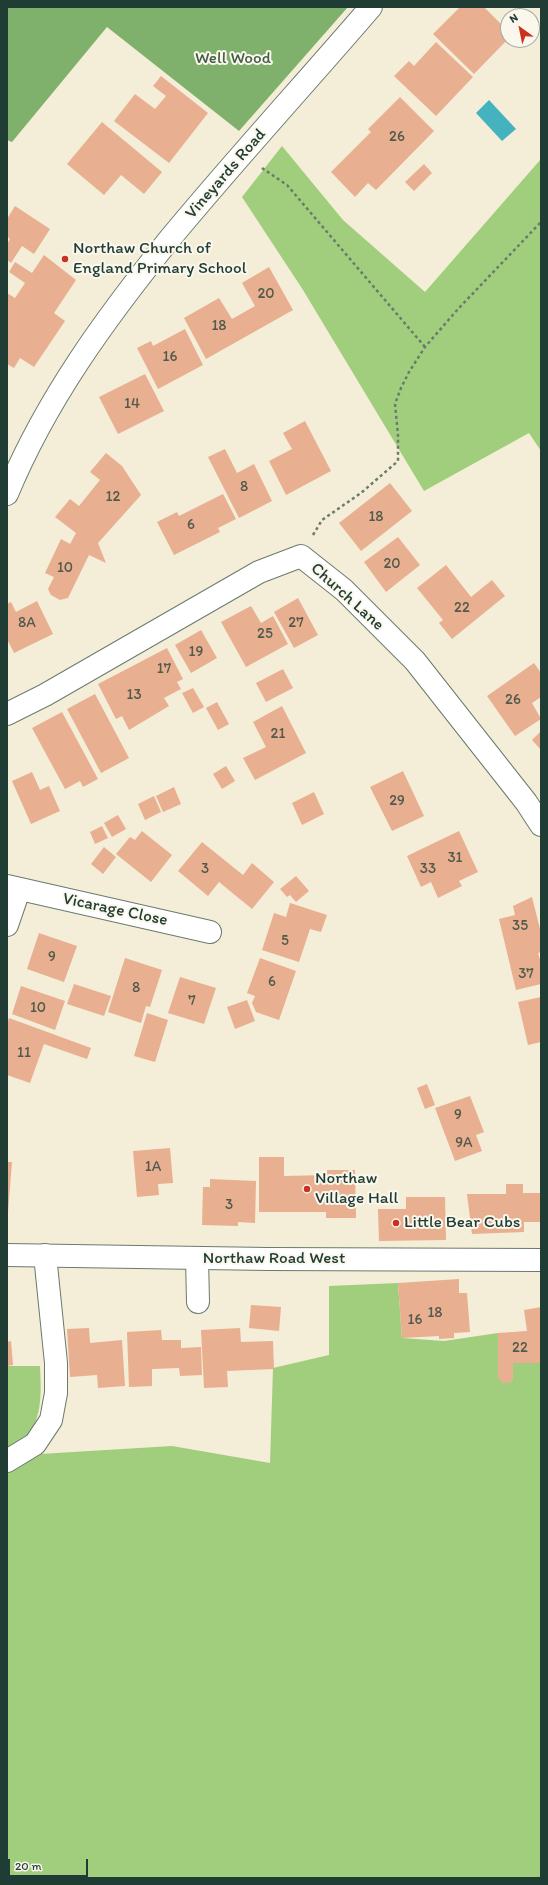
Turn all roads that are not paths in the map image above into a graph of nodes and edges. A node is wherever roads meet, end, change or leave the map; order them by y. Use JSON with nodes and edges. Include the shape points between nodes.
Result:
{"nodes":[{"id":1,"x":371,"y":7,"type":"edge"},
{"id":2,"x":7,"y":494,"type":"edge"},
{"id":3,"x":7,"y":714,"type":"edge"},
{"id":4,"x":541,"y":825,"type":"edge"},
{"id":5,"x":13,"y":888,"type":"edge"},
{"id":6,"x":7,"y":925,"type":"edge"},
{"id":7,"x":210,"y":932,"type":"dead end"},
{"id":8,"x":7,"y":1255,"type":"edge"},
{"id":9,"x":45,"y":1255,"type":"junction"},
{"id":10,"x":197,"y":1258,"type":"junction"},
{"id":11,"x":541,"y":1260,"type":"edge"},
{"id":12,"x":198,"y":1302,"type":"dead end"},
{"id":13,"x":7,"y":1461,"type":"edge"}],
"edges":[{"from":1,"to":2,"type":"street","name":"Vineyards Road","via":[[179,228],[100,328],[32,438]]},
{"from":3,"to":4,"type":"street","name":"Church Lane","via":[[45,696],[260,572],[301,556],[344,590],[415,661],[526,802]]},
{"from":5,"to":6,"type":"street","name":"Vicarage Close"},
{"from":5,"to":7,"type":"street","name":"Vicarage Close"},
{"from":8,"to":9,"type":"street","name":"Northaw Road West"},
{"from":9,"to":10,"type":"street","name":"Northaw Road West"},
{"from":9,"to":13,"type":"street","via":[[56,1363],[56,1393],[51,1420],[35,1444]]},
{"from":10,"to":11,"type":"street","name":"Northaw Road West"},
{"from":10,"to":12,"type":"street"}]}
